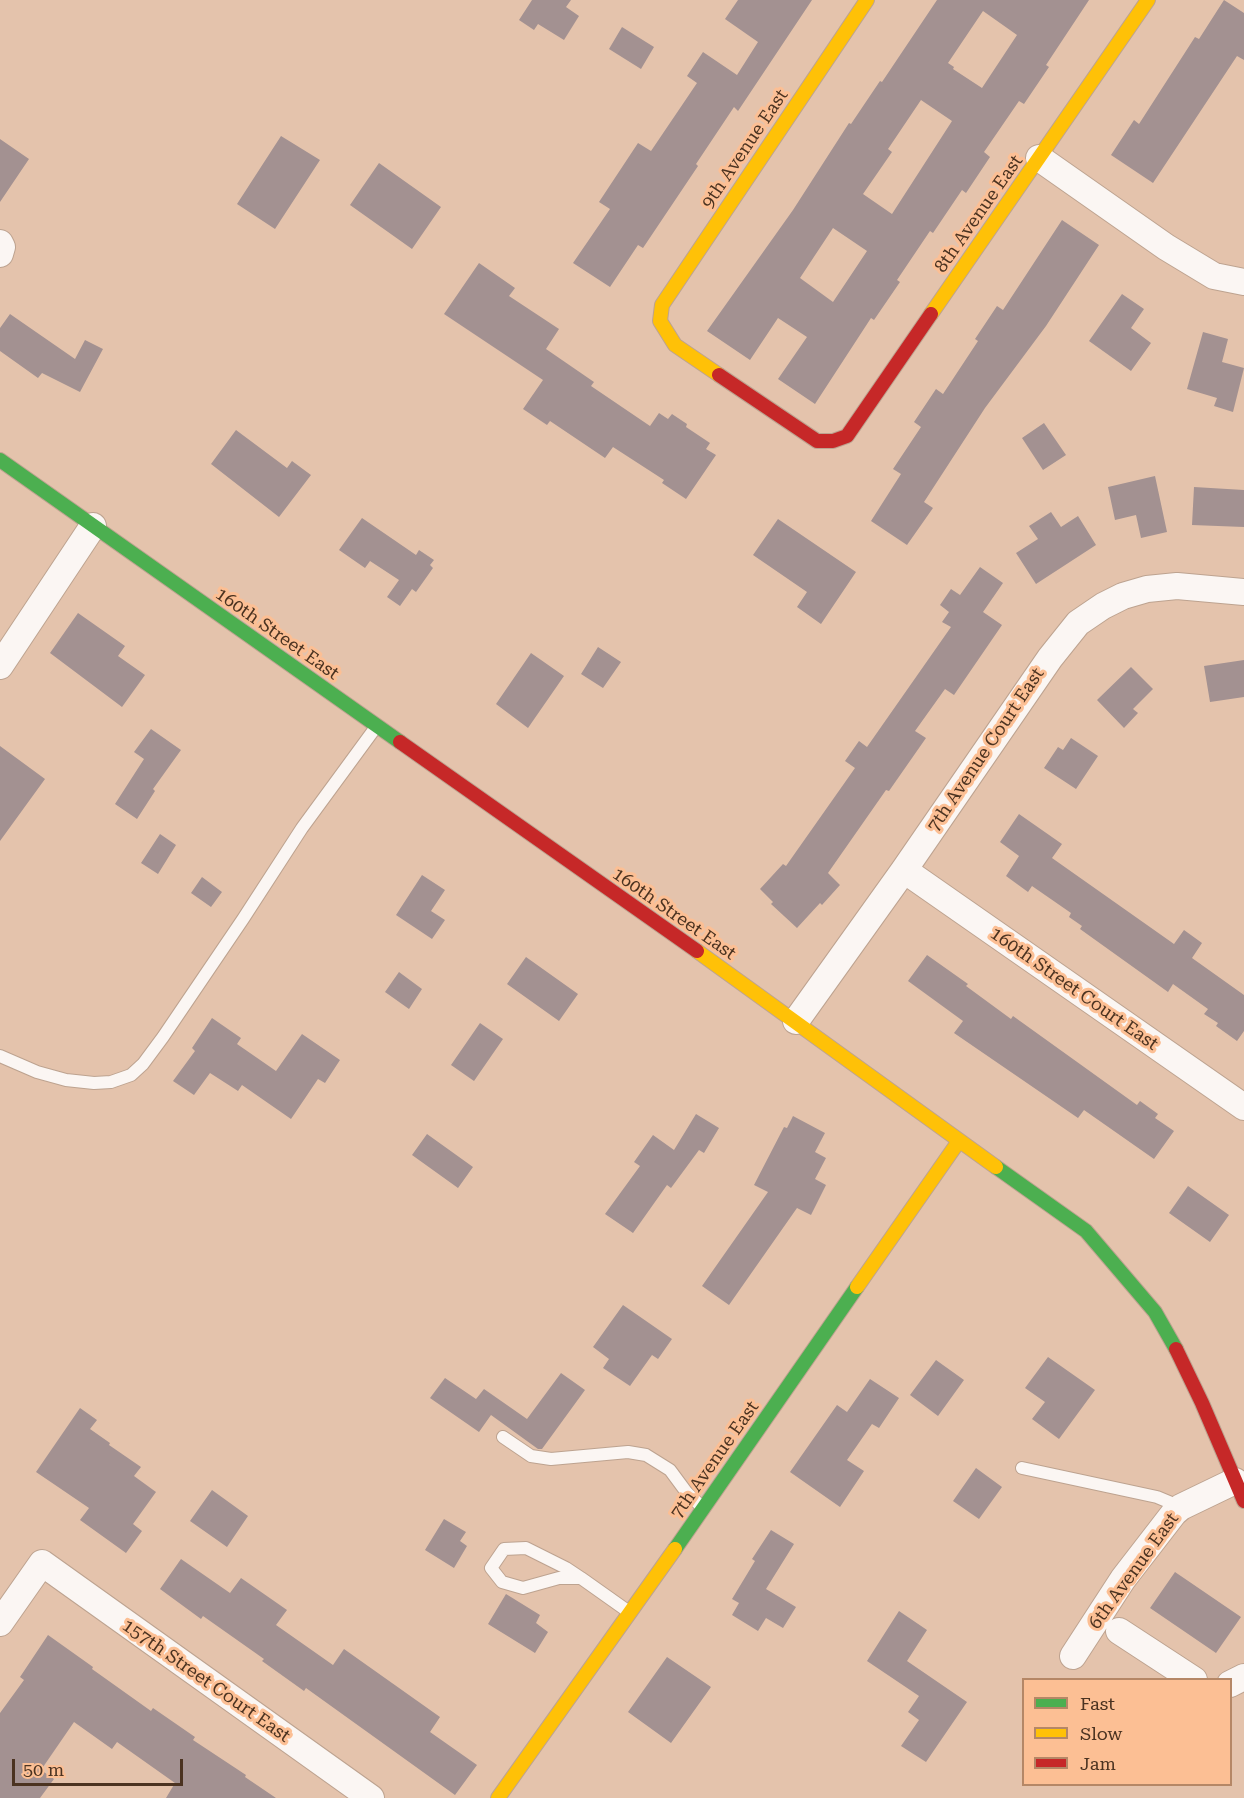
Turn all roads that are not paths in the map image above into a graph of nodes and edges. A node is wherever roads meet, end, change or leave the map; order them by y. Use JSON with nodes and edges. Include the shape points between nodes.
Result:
{"nodes":[{"id":1,"x":867,"y":0,"type":"edge"},
{"id":2,"x":1148,"y":0,"type":"edge"},
{"id":3,"x":1039,"y":158,"type":"junction"},
{"id":4,"x":0,"y":243,"type":"edge"},
{"id":5,"x":0,"y":254,"type":"edge"},
{"id":6,"x":1244,"y":282,"type":"edge"},
{"id":7,"x":833,"y":441,"type":"joint"},
{"id":8,"x":0,"y":460,"type":"edge"},
{"id":9,"x":93,"y":526,"type":"junction"},
{"id":10,"x":1244,"y":592,"type":"edge"},
{"id":11,"x":0,"y":666,"type":"edge"},
{"id":12,"x":376,"y":726,"type":"junction"},
{"id":13,"x":904,"y":870,"type":"junction"},
{"id":14,"x":796,"y":1021,"type":"junction"},
{"id":15,"x":0,"y":1056,"type":"edge"},
{"id":16,"x":1244,"y":1107,"type":"edge"},
{"id":17,"x":958,"y":1141,"type":"junction"},
{"id":18,"x":503,"y":1437,"type":"dead end"},
{"id":19,"x":1022,"y":1468,"type":"dead end"},
{"id":20,"x":1240,"y":1491,"type":"edge"},
{"id":21,"x":1181,"y":1507,"type":"junction"},
{"id":22,"x":703,"y":1508,"type":"junction"},
{"id":23,"x":581,"y":1578,"type":"junction"},
{"id":24,"x":630,"y":1613,"type":"junction"},
{"id":25,"x":0,"y":1623,"type":"edge"},
{"id":26,"x":1119,"y":1631,"type":"dead end"},
{"id":27,"x":1073,"y":1656,"type":"dead end"},
{"id":28,"x":1191,"y":1678,"type":"edge"},
{"id":29,"x":371,"y":1798,"type":"edge"},
{"id":30,"x":498,"y":1798,"type":"edge"}],
"edges":[{"from":1,"to":7,"type":"street","name":"9th Avenue East","via":[[662,305],[660,321],[675,345],[817,441]]},
{"from":2,"to":3,"type":"street","name":"8th Avenue East"},
{"from":3,"to":6,"type":"street","via":[[1214,276]]},
{"from":3,"to":7,"type":"street","name":"8th Avenue East","via":[[847,436]]},
{"from":4,"to":5,"type":"street"},
{"from":8,"to":9,"type":"street","name":"160th Street East"},
{"from":9,"to":11,"type":"street"},
{"from":9,"to":12,"type":"street","name":"160th Street East"},
{"from":10,"to":13,"type":"street","name":"7th Avenue Court East","via":[[1177,586],[1147,589],[1123,596],[1078,623]]},
{"from":12,"to":14,"type":"street","name":"160th Street East"},
{"from":12,"to":15,"type":"lane","via":[[302,828],[162,1037],[131,1075],[111,1082],[66,1080]]},
{"from":13,"to":14,"type":"street","name":"7th Avenue Court East"},
{"from":13,"to":16,"type":"street","name":"160th Street Court East"},
{"from":14,"to":17,"type":"street","name":"160th Street East"},
{"from":17,"to":20,"type":"street","name":"160th Street East","via":[[1086,1231],[1155,1312],[1202,1403]]},
{"from":17,"to":22,"type":"street","name":"7th Avenue East"},
{"from":18,"to":22,"type":"lane","via":[[531,1456],[551,1459],[628,1452],[646,1455],[670,1470]]},
{"from":19,"to":21,"type":"lane","via":[[1157,1497]]},
{"from":20,"to":21,"type":"street","name":"6th Avenue East"},
{"from":21,"to":27,"type":"street","name":"6th Avenue East","via":[[1123,1579]]},
{"from":22,"to":24,"type":"street","name":"7th Avenue East"},
{"from":23,"to":23,"type":"lane","via":[[526,1548],[504,1550],[491,1568],[502,1582],[523,1588],[559,1578]]},
{"from":23,"to":24,"type":"lane"},
{"from":24,"to":30,"type":"street","name":"7th Avenue East"},
{"from":25,"to":29,"type":"street","name":"157th Street Court East","via":[[42,1563]]},
{"from":26,"to":28,"type":"street"}]}
